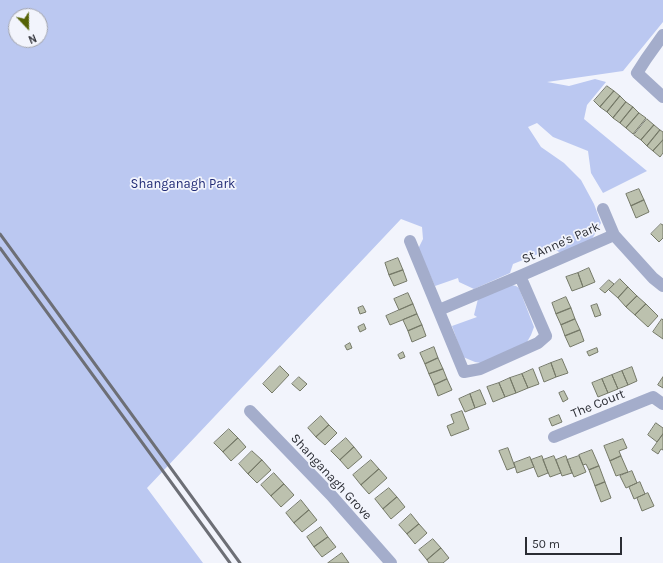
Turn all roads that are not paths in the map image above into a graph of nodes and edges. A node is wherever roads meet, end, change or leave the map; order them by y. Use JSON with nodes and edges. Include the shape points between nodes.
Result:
{"nodes":[{"id":1,"x":663,"y":35,"type":"edge"},
{"id":2,"x":663,"y":97,"type":"edge"},
{"id":3,"x":603,"y":209,"type":"dead end"},
{"id":4,"x":614,"y":235,"type":"junction"},
{"id":5,"x":410,"y":241,"type":"dead end"},
{"id":6,"x":520,"y":276,"type":"junction"},
{"id":7,"x":663,"y":286,"type":"edge"},
{"id":8,"x":439,"y":310,"type":"junction"},
{"id":9,"x":663,"y":404,"type":"edge"},
{"id":10,"x":250,"y":411,"type":"dead end"},
{"id":11,"x":554,"y":437,"type":"dead end"},
{"id":12,"x":391,"y":563,"type":"edge"}],
"edges":[{"from":1,"to":2,"type":"street","via":[[637,73]]},
{"from":3,"to":4,"type":"street","name":"St Anne's Park"},
{"from":4,"to":6,"type":"street","name":"St Anne's Park"},
{"from":4,"to":7,"type":"street","name":"St Anne's Park"},
{"from":5,"to":8,"type":"street","name":"St Anne's Park"},
{"from":6,"to":8,"type":"street","name":"St Anne's Park"},
{"from":6,"to":8,"type":"street","name":"St Anne's Park","via":[[546,336],[538,344],[480,369],[464,372]]},
{"from":9,"to":11,"type":"street","name":"The Court","via":[[652,397]]},
{"from":10,"to":12,"type":"street","name":"Shanganagh Grove","via":[[331,495]]}]}
